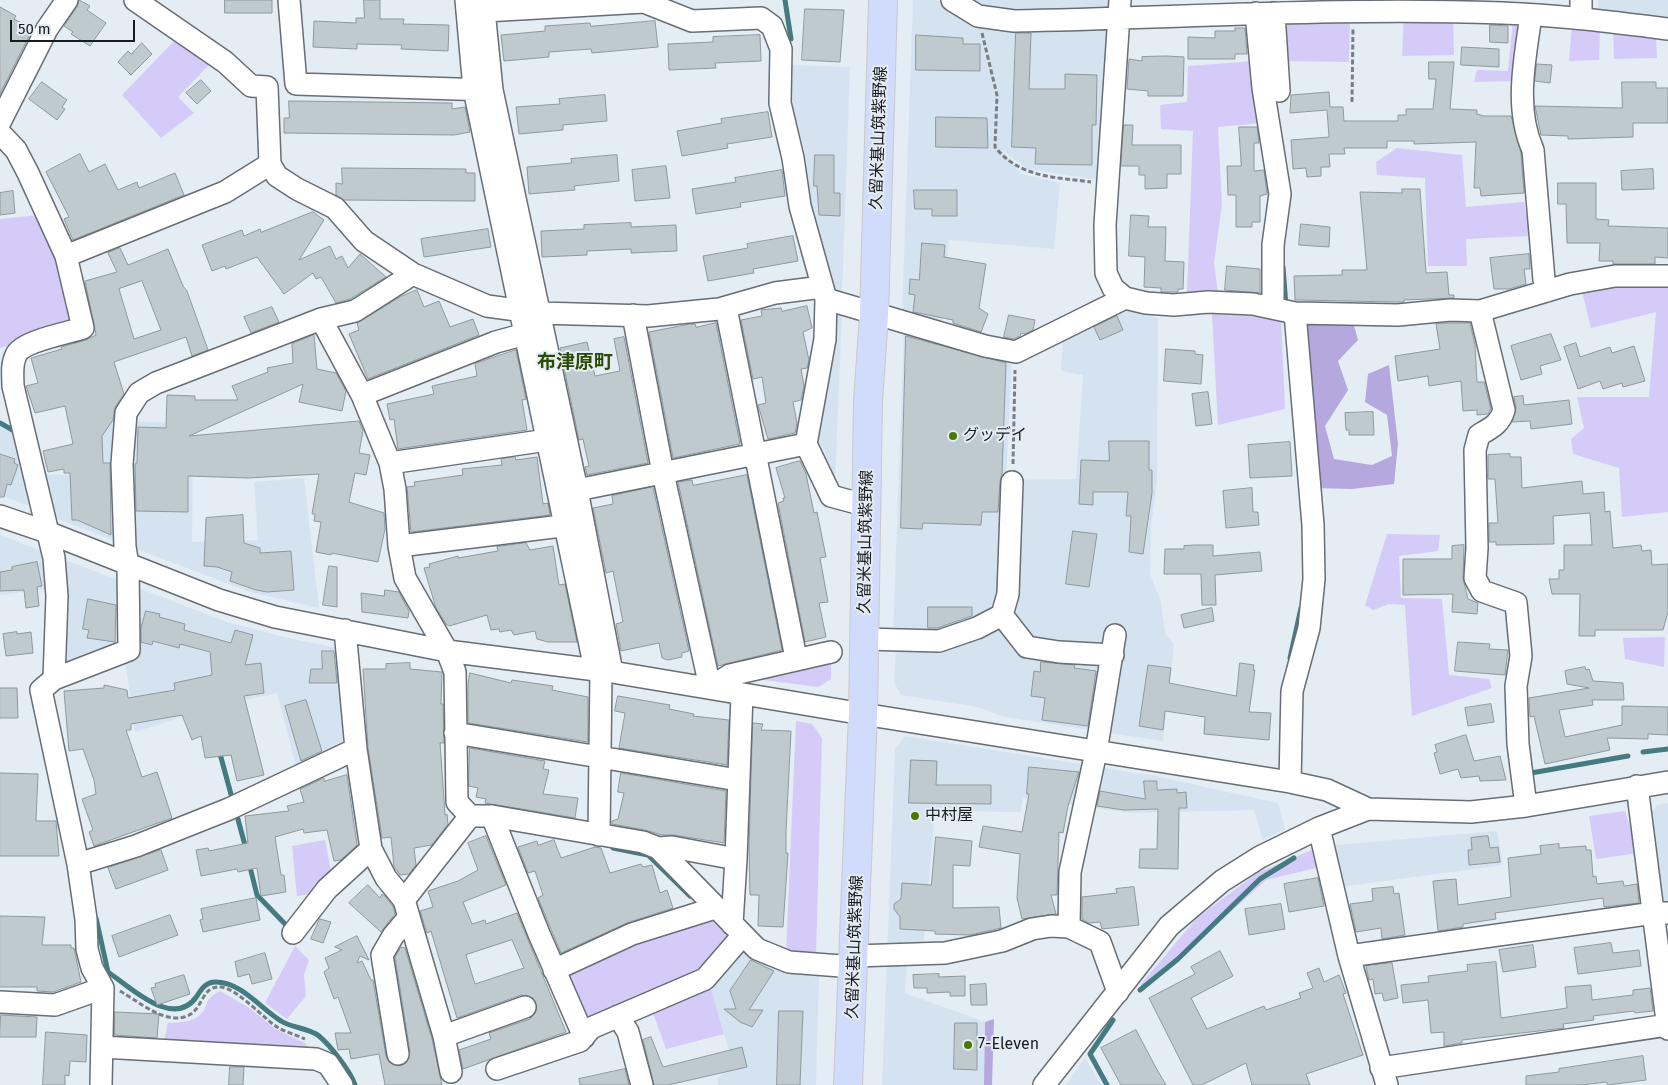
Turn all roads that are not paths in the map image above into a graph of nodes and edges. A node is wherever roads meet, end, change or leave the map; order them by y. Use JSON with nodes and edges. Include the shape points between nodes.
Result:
{"nodes":[{"id":1,"x":67,"y":0,"type":"edge"},
{"id":2,"x":135,"y":0,"type":"edge"},
{"id":3,"x":289,"y":0,"type":"edge"},
{"id":4,"x":883,"y":0,"type":"edge"},
{"id":5,"x":952,"y":0,"type":"edge"},
{"id":6,"x":574,"y":3,"type":"edge"},
{"id":7,"x":475,"y":6,"type":"edge"},
{"id":8,"x":1581,"y":9,"type":"edge"},
{"id":9,"x":1118,"y":10,"type":"edge"},
{"id":10,"x":1257,"y":10,"type":"edge"},
{"id":11,"x":1531,"y":15,"type":"junction"},
{"id":12,"x":1668,"y":29,"type":"edge"},
{"id":13,"x":296,"y":84,"type":"junction"},
{"id":14,"x":267,"y":87,"type":"junction"},
{"id":15,"x":483,"y":90,"type":"junction"},
{"id":16,"x":1279,"y":90,"type":"dead end"},
{"id":17,"x":0,"y":122,"type":"edge"},
{"id":18,"x":0,"y":133,"type":"edge"},
{"id":19,"x":270,"y":164,"type":"junction"},
{"id":20,"x":66,"y":256,"type":"junction"},
{"id":21,"x":413,"y":274,"type":"junction"},
{"id":22,"x":1668,"y":276,"type":"edge"},
{"id":23,"x":1547,"y":291,"type":"junction"},
{"id":24,"x":824,"y":293,"type":"junction"},
{"id":25,"x":1125,"y":298,"type":"junction"},
{"id":26,"x":726,"y":308,"type":"junction"},
{"id":27,"x":1282,"y":309,"type":"junction"},
{"id":28,"x":1480,"y":311,"type":"junction"},
{"id":29,"x":633,"y":315,"type":"junction"},
{"id":30,"x":874,"y":315,"type":"junction"},
{"id":31,"x":322,"y":319,"type":"junction"},
{"id":32,"x":532,"y":322,"type":"junction"},
{"id":33,"x":362,"y":395,"type":"junction"},
{"id":34,"x":556,"y":439,"type":"junction"},
{"id":35,"x":806,"y":444,"type":"junction"},
{"id":36,"x":756,"y":454,"type":"junction"},
{"id":37,"x":390,"y":463,"type":"junction"},
{"id":38,"x":663,"y":473,"type":"junction"},
{"id":39,"x":1012,"y":482,"type":"road end"},
{"id":40,"x":578,"y":490,"type":"junction"},
{"id":41,"x":868,"y":506,"type":"junction"},
{"id":42,"x":0,"y":516,"type":"edge"},
{"id":43,"x":575,"y":524,"type":"junction"},
{"id":44,"x":47,"y":532,"type":"junction"},
{"id":45,"x":399,"y":546,"type":"junction"},
{"id":46,"x":128,"y":565,"type":"junction"},
{"id":47,"x":1002,"y":615,"type":"junction"},
{"id":48,"x":345,"y":630,"type":"junction"},
{"id":49,"x":864,"y":639,"type":"junction"},
{"id":50,"x":447,"y":651,"type":"junction"},
{"id":51,"x":831,"y":652,"type":"dead end"},
{"id":52,"x":796,"y":658,"type":"junction"},
{"id":53,"x":603,"y":671,"type":"junction"},
{"id":54,"x":54,"y":680,"type":"junction"},
{"id":55,"x":710,"y":687,"type":"junction"},
{"id":56,"x":742,"y":694,"type":"junction"},
{"id":57,"x":863,"y":714,"type":"junction"},
{"id":58,"x":455,"y":733,"type":"junction"},
{"id":59,"x":356,"y":749,"type":"junction"},
{"id":60,"x":1096,"y":752,"type":"junction"},
{"id":61,"x":600,"y":757,"type":"junction"},
{"id":62,"x":738,"y":780,"type":"junction"},
{"id":63,"x":1290,"y":782,"type":"junction"},
{"id":64,"x":1668,"y":782,"type":"edge"},
{"id":65,"x":1637,"y":786,"type":"junction"},
{"id":66,"x":1526,"y":806,"type":"junction"},
{"id":67,"x":1368,"y":809,"type":"junction"},
{"id":68,"x":470,"y":816,"type":"junction"},
{"id":69,"x":492,"y":816,"type":"junction"},
{"id":70,"x":1319,"y":828,"type":"junction"},
{"id":71,"x":599,"y":835,"type":"junction"},
{"id":72,"x":371,"y":848,"type":"junction"},
{"id":73,"x":658,"y":848,"type":"junction"},
{"id":74,"x":736,"y":858,"type":"junction"},
{"id":75,"x":78,"y":864,"type":"junction"},
{"id":76,"x":407,"y":908,"type":"junction"},
{"id":77,"x":715,"y":908,"type":"junction"},
{"id":78,"x":1661,"y":913,"type":"edge"},
{"id":79,"x":1069,"y":927,"type":"junction"},
{"id":80,"x":737,"y":929,"type":"junction"},
{"id":81,"x":293,"y":933,"type":"dead end"},
{"id":82,"x":1350,"y":956,"type":"junction"},
{"id":83,"x":854,"y":962,"type":"junction"},
{"id":84,"x":554,"y":970,"type":"junction"},
{"id":85,"x":108,"y":988,"type":"junction"},
{"id":86,"x":1118,"y":992,"type":"junction"},
{"id":87,"x":0,"y":1002,"type":"edge"},
{"id":88,"x":524,"y":1007,"type":"dead end"},
{"id":89,"x":618,"y":1016,"type":"junction"},
{"id":90,"x":1668,"y":1025,"type":"edge"},
{"id":91,"x":1668,"y":1028,"type":"edge"},
{"id":92,"x":444,"y":1036,"type":"junction"},
{"id":93,"x":584,"y":1037,"type":"junction"},
{"id":94,"x":102,"y":1047,"type":"junction"},
{"id":95,"x":398,"y":1054,"type":"dead end"},
{"id":96,"x":497,"y":1069,"type":"dead end"},
{"id":97,"x":451,"y":1072,"type":"dead end"},
{"id":98,"x":1384,"y":1076,"type":"edge"},
{"id":99,"x":101,"y":1085,"type":"edge"},
{"id":100,"x":342,"y":1085,"type":"edge"},
{"id":101,"x":642,"y":1085,"type":"edge"},
{"id":102,"x":848,"y":1085,"type":"edge"},
{"id":103,"x":1044,"y":1085,"type":"edge"}],
"edges":[{"from":1,"to":17,"type":"street","via":[[47,29]]},
{"from":2,"to":14,"type":"street","via":[[225,62],[251,86]]},
{"from":3,"to":13,"type":"street"},
{"from":4,"to":30,"type":"main road","name":"久留米基山筑紫野線"},
{"from":5,"to":9,"type":"street","via":[[978,16],[1014,21]]},
{"from":6,"to":7,"type":"street"},
{"from":6,"to":24,"type":"street","via":[[644,2],[692,21],[761,18],[772,26],[781,49],[780,103],[800,206]]},
{"from":7,"to":15,"type":"street"},
{"from":8,"to":11,"type":"street"},
{"from":8,"to":12,"type":"street"},
{"from":9,"to":10,"type":"street"},
{"from":9,"to":25,"type":"street","via":[[1106,185],[1106,273],[1113,288]]},
{"from":10,"to":11,"type":"street"},
{"from":10,"to":16,"type":"street"},
{"from":10,"to":27,"type":"street","via":[[1264,96],[1280,194],[1273,245]]},
{"from":11,"to":23,"type":"street","via":[[1522,73],[1524,130],[1533,150]]},
{"from":13,"to":14,"type":"street"},
{"from":13,"to":15,"type":"street"},
{"from":14,"to":19,"type":"street"},
{"from":15,"to":32,"type":"street"},
{"from":18,"to":20,"type":"street","via":[[16,150]]},
{"from":19,"to":20,"type":"street","via":[[225,192]]},
{"from":19,"to":21,"type":"street","via":[[277,176],[335,208],[364,242]]},
{"from":20,"to":44,"type":"street","via":[[83,328],[27,345],[16,354],[13,366],[13,386]]},
{"from":21,"to":31,"type":"street","via":[[355,311]]},
{"from":21,"to":32,"type":"street"},
{"from":22,"to":23,"type":"street","via":[[1616,276]]},
{"from":23,"to":28,"type":"street"},
{"from":24,"to":26,"type":"street","via":[[775,293]]},
{"from":24,"to":30,"type":"street"},
{"from":24,"to":35,"type":"street","via":[[825,339]]},
{"from":25,"to":27,"type":"street","via":[[1146,303],[1208,302]]},
{"from":25,"to":30,"type":"street","via":[[1016,352]]},
{"from":26,"to":29,"type":"street"},
{"from":26,"to":36,"type":"street"},
{"from":27,"to":28,"type":"street","via":[[1398,315]]},
{"from":27,"to":63,"type":"street","via":[[1313,525],[1314,579],[1309,628],[1292,691]]},
{"from":28,"to":66,"type":"street","via":[[1504,410],[1495,426],[1479,435],[1475,450],[1475,578],[1482,591],[1516,602],[1522,656],[1516,686],[1518,744]]},
{"from":29,"to":32,"type":"street"},
{"from":29,"to":38,"type":"street"},
{"from":30,"to":41,"type":"main road","name":"久留米基山筑紫野線","via":[[868,401]]},
{"from":31,"to":33,"type":"street"},
{"from":31,"to":46,"type":"street","via":[[156,382],[139,392],[126,413],[122,464]]},
{"from":32,"to":33,"type":"street","via":[[496,342]]},
{"from":32,"to":34,"type":"street"},
{"from":33,"to":37,"type":"street"},
{"from":34,"to":37,"type":"street"},
{"from":34,"to":40,"type":"street"},
{"from":34,"to":43,"type":"street"},
{"from":35,"to":36,"type":"street"},
{"from":35,"to":41,"type":"street","via":[[831,496]]},
{"from":36,"to":38,"type":"street"},
{"from":36,"to":52,"type":"street"},
{"from":37,"to":45,"type":"street"},
{"from":38,"to":40,"type":"street"},
{"from":38,"to":55,"type":"street"},
{"from":39,"to":47,"type":"street","via":[[1008,594]]},
{"from":40,"to":43,"type":"street"},
{"from":41,"to":49,"type":"main road","name":"久留米基山筑紫野線"},
{"from":42,"to":44,"type":"street"},
{"from":43,"to":45,"type":"street"},
{"from":43,"to":53,"type":"street"},
{"from":44,"to":46,"type":"street"},
{"from":44,"to":54,"type":"street","via":[[54,558],[57,596]]},
{"from":45,"to":50,"type":"street","via":[[405,578]]},
{"from":46,"to":48,"type":"street","via":[[218,600],[276,617]]},
{"from":46,"to":54,"type":"street","via":[[128,650]]},
{"from":47,"to":49,"type":"street","via":[[939,641]]},
{"from":47,"to":60,"type":"street","via":[[1028,647],[1059,652],[1114,645]]},
{"from":48,"to":50,"type":"street"},
{"from":48,"to":59,"type":"street"},
{"from":49,"to":57,"type":"main road","name":"久留米基山筑紫野線"},
{"from":50,"to":53,"type":"street"},
{"from":50,"to":58,"type":"street","via":[[455,672]]},
{"from":51,"to":52,"type":"street"},
{"from":52,"to":55,"type":"street","via":[[730,675]]},
{"from":53,"to":55,"type":"street"},
{"from":53,"to":61,"type":"street"},
{"from":54,"to":75,"type":"street","via":[[41,690]]},
{"from":55,"to":56,"type":"street"},
{"from":56,"to":57,"type":"street"},
{"from":56,"to":62,"type":"street"},
{"from":57,"to":60,"type":"street"},
{"from":57,"to":83,"type":"main road","name":"久留米基山筑紫野線"},
{"from":58,"to":61,"type":"street"},
{"from":58,"to":68,"type":"street","via":[[457,802]]},
{"from":59,"to":72,"type":"street"},
{"from":59,"to":75,"type":"street","via":[[229,809],[136,846]]},
{"from":60,"to":63,"type":"street"},
{"from":60,"to":79,"type":"street","via":[[1071,863]]},
{"from":61,"to":62,"type":"street"},
{"from":61,"to":71,"type":"street"},
{"from":62,"to":74,"type":"street"},
{"from":63,"to":67,"type":"street","via":[[1327,790]]},
{"from":64,"to":65,"type":"street"},
{"from":65,"to":66,"type":"street"},
{"from":65,"to":78,"type":"street"},
{"from":66,"to":67,"type":"street","via":[[1471,812]]},
{"from":67,"to":70,"type":"street"},
{"from":68,"to":69,"type":"street"},
{"from":68,"to":76,"type":"street"},
{"from":69,"to":71,"type":"street"},
{"from":69,"to":84,"type":"street"},
{"from":70,"to":82,"type":"street"},
{"from":70,"to":86,"type":"street","via":[[1260,857],[1222,881],[1169,926]]},
{"from":71,"to":73,"type":"street","via":[[643,842]]},
{"from":72,"to":76,"type":"street","via":[[386,878]]},
{"from":72,"to":81,"type":"street","via":[[328,889]]},
{"from":73,"to":74,"type":"street"},
{"from":73,"to":77,"type":"street"},
{"from":74,"to":80,"type":"street"},
{"from":75,"to":85,"type":"street","via":[[87,949],[92,968]]},
{"from":76,"to":92,"type":"street"},
{"from":76,"to":95,"type":"street","via":[[382,955]]},
{"from":77,"to":80,"type":"street"},
{"from":77,"to":84,"type":"street","via":[[632,934]]},
{"from":78,"to":82,"type":"street"},
{"from":78,"to":90,"type":"street"},
{"from":79,"to":83,"type":"street","via":[[1050,926],[945,953]]},
{"from":79,"to":86,"type":"street","via":[[1100,942]]},
{"from":80,"to":83,"type":"street","via":[[757,949],[789,962]]},
{"from":80,"to":89,"type":"street","via":[[706,979]]},
{"from":82,"to":98,"type":"street"},
{"from":83,"to":102,"type":"main road","name":"久留米基山筑紫野線"},
{"from":84,"to":93,"type":"street"},
{"from":85,"to":87,"type":"street","via":[[55,1005]]},
{"from":85,"to":94,"type":"street"},
{"from":86,"to":103,"type":"street"},
{"from":88,"to":92,"type":"street"},
{"from":89,"to":93,"type":"street","via":[[591,1028]]},
{"from":89,"to":101,"type":"street","via":[[628,1032]]},
{"from":90,"to":91,"type":"street"},
{"from":90,"to":98,"type":"street"},
{"from":92,"to":97,"type":"street"},
{"from":93,"to":96,"type":"street","via":[[580,1042]]},
{"from":94,"to":99,"type":"street"},
{"from":94,"to":100,"type":"street","via":[[316,1059],[328,1064]]}]}
